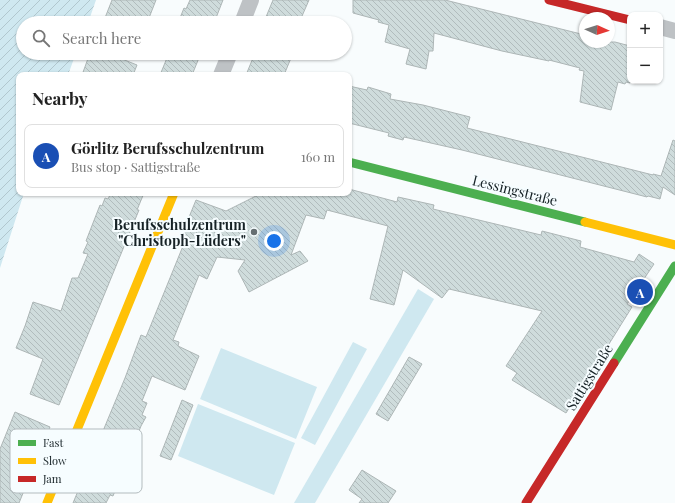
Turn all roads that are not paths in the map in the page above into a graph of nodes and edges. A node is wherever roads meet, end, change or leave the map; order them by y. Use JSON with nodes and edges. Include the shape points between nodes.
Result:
{"nodes":[{"id":1,"x":251,"y":0,"type":"edge"},
{"id":2,"x":549,"y":0,"type":"edge"},
{"id":3,"x":245,"y":16,"type":"edge"},
{"id":4,"x":627,"y":19,"type":"edge"},
{"id":5,"x":663,"y":28,"type":"edge"},
{"id":6,"x":675,"y":31,"type":"edge"},
{"id":7,"x":227,"y":60,"type":"edge"},
{"id":8,"x":223,"y":72,"type":"edge"},
{"id":9,"x":352,"y":163,"type":"edge"},
{"id":10,"x":173,"y":196,"type":"edge"},
{"id":11,"x":675,"y":245,"type":"edge"},
{"id":12,"x":675,"y":266,"type":"edge"},
{"id":13,"x":77,"y":429,"type":"edge"},
{"id":14,"x":51,"y":493,"type":"edge"},
{"id":15,"x":47,"y":503,"type":"edge"},
{"id":16,"x":526,"y":503,"type":"edge"}],
"edges":[{"from":1,"to":3,"type":"street"},
{"from":2,"to":4,"type":"street"},
{"from":5,"to":6,"type":"street"},
{"from":7,"to":8,"type":"street"},
{"from":9,"to":11,"type":"street","name":"Lessingstraße"},
{"from":10,"to":13,"type":"street"},
{"from":12,"to":16,"type":"street","name":"Sattigstraße"},
{"from":14,"to":15,"type":"street"}]}
